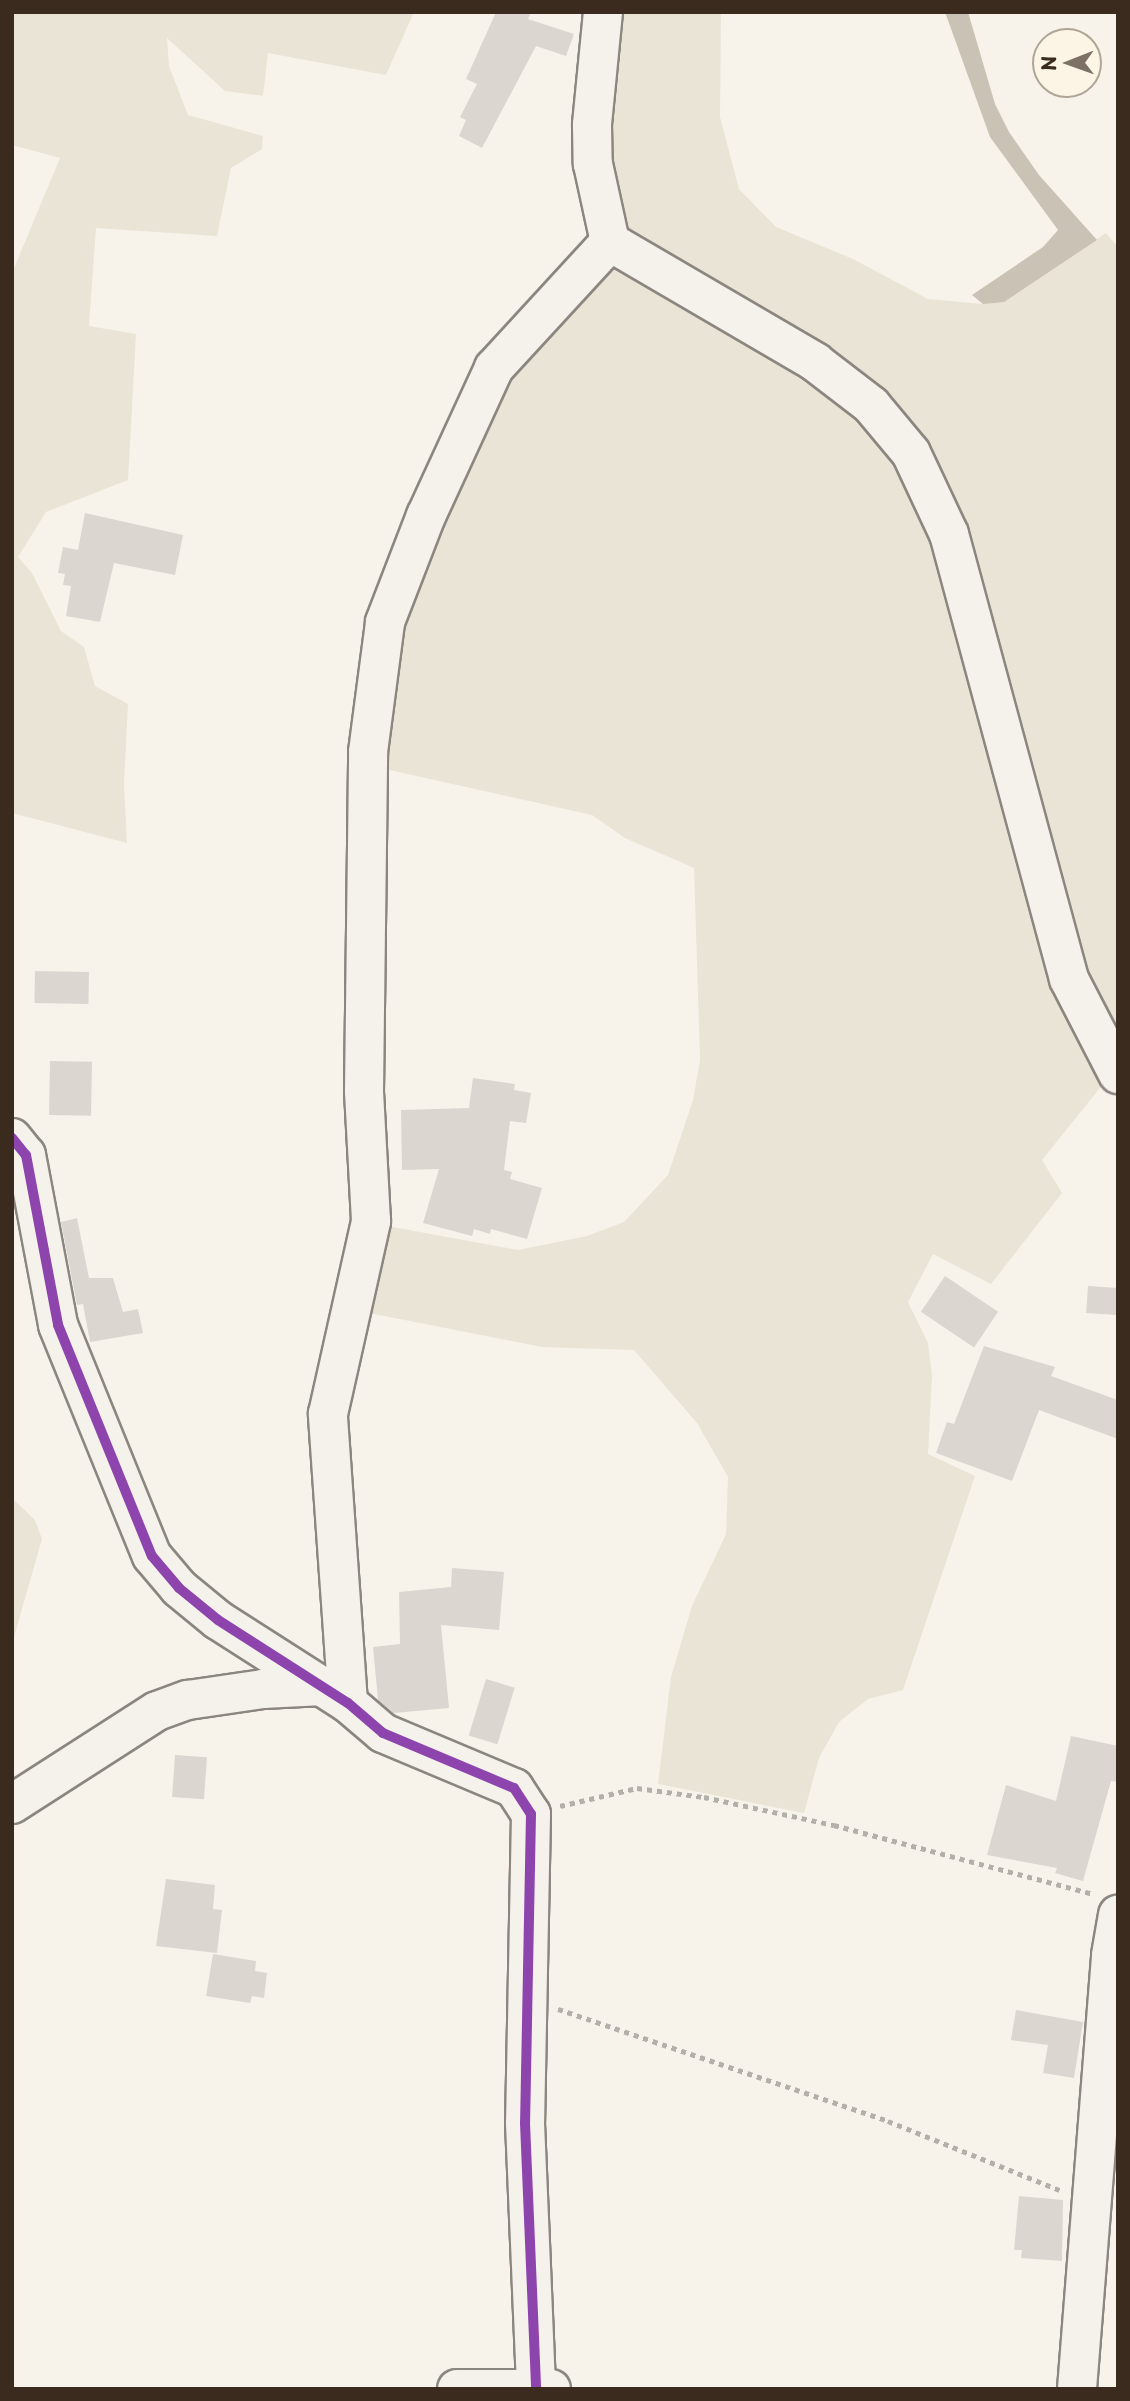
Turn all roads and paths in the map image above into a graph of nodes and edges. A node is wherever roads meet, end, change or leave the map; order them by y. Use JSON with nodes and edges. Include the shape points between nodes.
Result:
{"nodes":[{"id":1,"x":603,"y":12,"type":"edge"},
{"id":2,"x":610,"y":242,"type":"junction"},
{"id":3,"x":1118,"y":1074,"type":"edge"},
{"id":4,"x":12,"y":1138,"type":"edge"},
{"id":5,"x":336,"y":1695,"type":"junction"},
{"id":6,"x":12,"y":1804,"type":"edge"},
{"id":7,"x":531,"y":1814,"type":"junction"},
{"id":8,"x":1112,"y":1906,"type":"edge"},
{"id":9,"x":526,"y":1998,"type":"junction"},
{"id":10,"x":1094,"y":2204,"type":"junction"},
{"id":11,"x":544,"y":2388,"type":"edge"},
{"id":12,"x":457,"y":2389,"type":"edge"},
{"id":13,"x":1077,"y":2389,"type":"edge"}],
"edges":[{"from":1,"to":2,"type":"street","via":[[592,125],[593,164]]},
{"from":2,"to":3,"type":"street","via":[[815,362],[871,405],[911,453],[949,534],[1069,979]]},
{"from":2,"to":5,"type":"street","via":[[494,368],[426,516],[385,622],[368,752],[363,1091],[371,1221],[328,1414]]},
{"from":4,"to":5,"type":"street","via":[[26,1155],[58,1325],[152,1556],[179,1588],[219,1620]]},
{"from":5,"to":6,"type":"street","via":[[263,1689],[188,1700],[157,1711]]},
{"from":5,"to":7,"type":"street","via":[[383,1732],[514,1788]]},
{"from":7,"to":8,"type":"path","via":[[637,1788],[704,1797],[834,1825]]},
{"from":7,"to":9,"type":"street"},
{"from":8,"to":10,"type":"street"},
{"from":9,"to":10,"type":"path","via":[[888,2121]]},
{"from":9,"to":11,"type":"street","via":[[524,2123]]},
{"from":10,"to":13,"type":"street"},
{"from":11,"to":12,"type":"street"}]}
